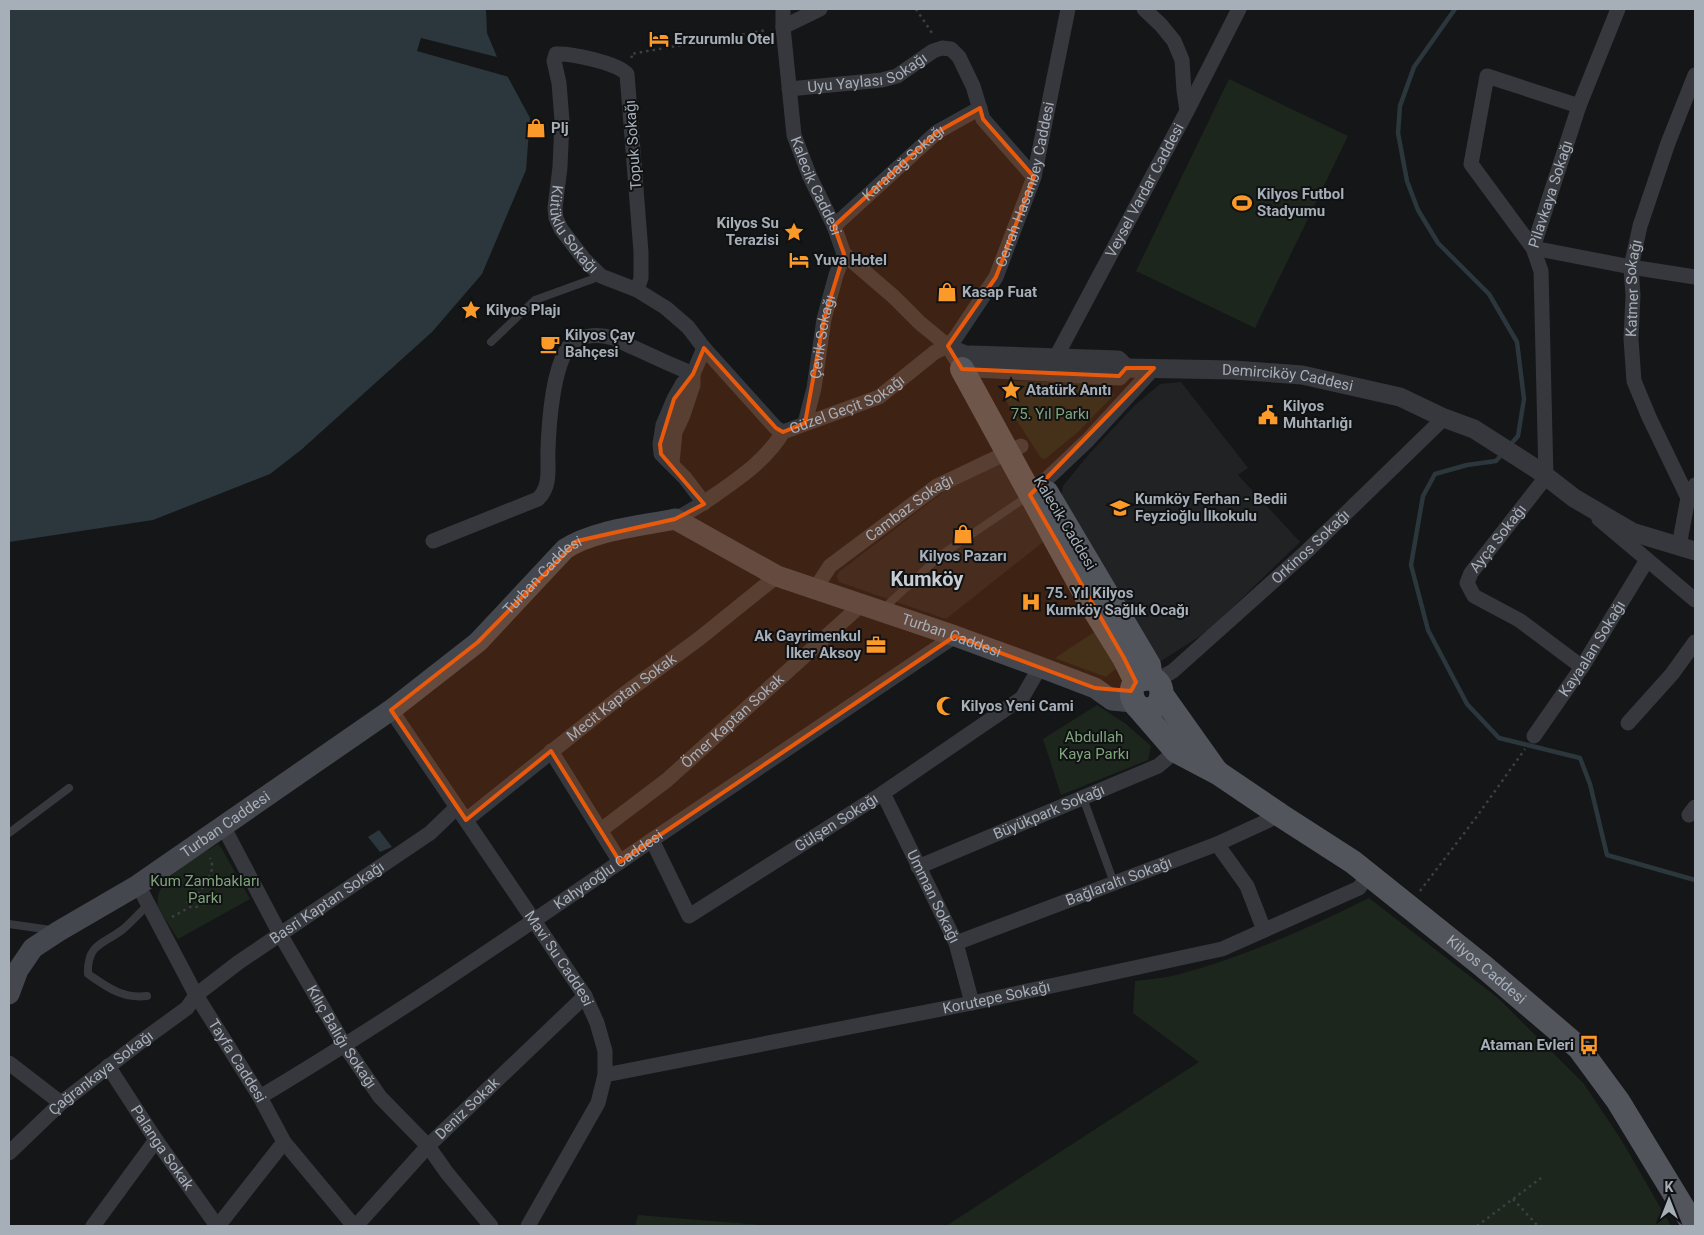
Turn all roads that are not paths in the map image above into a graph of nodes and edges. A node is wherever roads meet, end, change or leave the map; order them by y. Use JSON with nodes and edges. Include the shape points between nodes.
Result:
{"nodes":[{"id":1,"x":783,"y":9,"type":"edge"},
{"id":2,"x":820,"y":9,"type":"edge"},
{"id":3,"x":1068,"y":9,"type":"edge"},
{"id":4,"x":1144,"y":9,"type":"edge"},
{"id":5,"x":1239,"y":9,"type":"edge"},
{"id":6,"x":1618,"y":9,"type":"edge"},
{"id":7,"x":783,"y":27,"type":"junction"},
{"id":8,"x":556,"y":54,"type":"joint"},
{"id":9,"x":1695,"y":75,"type":"edge"},
{"id":10,"x":789,"y":89,"type":"junction"},
{"id":11,"x":1579,"y":106,"type":"junction"},
{"id":12,"x":980,"y":108,"type":"junction"},
{"id":13,"x":1187,"y":111,"type":"junction"},
{"id":14,"x":1034,"y":176,"type":"junction"},
{"id":15,"x":834,"y":226,"type":"junction"},
{"id":16,"x":1532,"y":248,"type":"junction"},
{"id":17,"x":844,"y":254,"type":"junction"},
{"id":18,"x":1631,"y":267,"type":"junction"},
{"id":19,"x":601,"y":276,"type":"junction"},
{"id":20,"x":1695,"y":277,"type":"edge"},
{"id":21,"x":636,"y":290,"type":"junction"},
{"id":22,"x":491,"y":342,"type":"dead end"},
{"id":23,"x":948,"y":346,"type":"junction"},
{"id":24,"x":704,"y":348,"type":"junction"},
{"id":25,"x":970,"y":364,"type":"junction"},
{"id":26,"x":1055,"y":365,"type":"junction"},
{"id":27,"x":1154,"y":368,"type":"junction"},
{"id":28,"x":693,"y":374,"type":"junction"},
{"id":29,"x":1444,"y":418,"type":"junction"},
{"id":30,"x":805,"y":423,"type":"junction"},
{"id":31,"x":783,"y":432,"type":"junction"},
{"id":32,"x":1014,"y":449,"type":"junction"},
{"id":33,"x":1539,"y":475,"type":"junction"},
{"id":34,"x":1036,"y":489,"type":"junction"},
{"id":35,"x":1692,"y":492,"type":"edge"},
{"id":36,"x":1574,"y":498,"type":"junction"},
{"id":37,"x":704,"y":503,"type":"junction"},
{"id":38,"x":675,"y":518,"type":"junction"},
{"id":39,"x":433,"y":541,"type":"dead end"},
{"id":40,"x":1687,"y":549,"type":"edge"},
{"id":41,"x":1647,"y":560,"type":"junction"},
{"id":42,"x":777,"y":576,"type":"junction"},
{"id":43,"x":815,"y":589,"type":"junction"},
{"id":44,"x":1695,"y":600,"type":"edge"},
{"id":45,"x":871,"y":608,"type":"junction"},
{"id":46,"x":955,"y":636,"type":"junction"},
{"id":47,"x":1695,"y":642,"type":"edge"},
{"id":48,"x":1040,"y":667,"type":"junction"},
{"id":49,"x":1582,"y":667,"type":"junction"},
{"id":50,"x":1149,"y":689,"type":"junction"},
{"id":51,"x":391,"y":710,"type":"junction"},
{"id":52,"x":1628,"y":723,"type":"dead end"},
{"id":53,"x":1534,"y":736,"type":"dead end"},
{"id":54,"x":551,"y":751,"type":"junction"},
{"id":55,"x":1176,"y":751,"type":"junction"},
{"id":56,"x":1218,"y":774,"type":"junction"},
{"id":57,"x":69,"y":788,"type":"dead end"},
{"id":58,"x":883,"y":793,"type":"junction"},
{"id":59,"x":1083,"y":798,"type":"junction"},
{"id":60,"x":456,"y":808,"type":"junction"},
{"id":61,"x":1280,"y":815,"type":"junction"},
{"id":62,"x":466,"y":820,"type":"junction"},
{"id":63,"x":223,"y":826,"type":"junction"},
{"id":64,"x":601,"y":830,"type":"junction"},
{"id":65,"x":9,"y":833,"type":"edge"},
{"id":66,"x":652,"y":840,"type":"junction"},
{"id":67,"x":1217,"y":844,"type":"junction"},
{"id":68,"x":620,"y":862,"type":"junction"},
{"id":69,"x":918,"y":867,"type":"junction"},
{"id":70,"x":1369,"y":874,"type":"junction"},
{"id":71,"x":1114,"y":883,"type":"junction"},
{"id":72,"x":138,"y":885,"type":"junction"},
{"id":73,"x":148,"y":905,"type":"junction"},
{"id":74,"x":535,"y":921,"type":"junction"},
{"id":75,"x":9,"y":924,"type":"edge"},
{"id":76,"x":1264,"y":930,"type":"junction"},
{"id":77,"x":59,"y":931,"type":"junction"},
{"id":78,"x":280,"y":934,"type":"junction"},
{"id":79,"x":956,"y":943,"type":"junction"},
{"id":80,"x":9,"y":994,"type":"edge"},
{"id":81,"x":196,"y":994,"type":"junction"},
{"id":82,"x":147,"y":996,"type":"dead end"},
{"id":83,"x":585,"y":996,"type":"junction"},
{"id":84,"x":972,"y":1003,"type":"junction"},
{"id":85,"x":345,"y":1046,"type":"junction"},
{"id":86,"x":9,"y":1063,"type":"edge"},
{"id":87,"x":108,"y":1066,"type":"junction"},
{"id":88,"x":605,"y":1075,"type":"junction"},
{"id":89,"x":260,"y":1097,"type":"junction"},
{"id":90,"x":61,"y":1103,"type":"junction"},
{"id":91,"x":156,"y":1140,"type":"junction"},
{"id":92,"x":284,"y":1142,"type":"junction"},
{"id":93,"x":428,"y":1146,"type":"junction"},
{"id":94,"x":9,"y":1153,"type":"edge"},
{"id":95,"x":93,"y":1226,"type":"edge"},
{"id":96,"x":218,"y":1226,"type":"edge"},
{"id":97,"x":355,"y":1226,"type":"edge"},
{"id":98,"x":491,"y":1226,"type":"edge"},
{"id":99,"x":528,"y":1226,"type":"edge"},
{"id":100,"x":1694,"y":1226,"type":"edge"}],
"edges":[{"from":1,"to":7,"type":"street","name":"Kalecik Caddesi"},
{"from":2,"to":7,"type":"street"},
{"from":3,"to":14,"type":"street","name":"Cerrah Hasanbey Caddesi"},
{"from":4,"to":13,"type":"street","via":[[1174,41],[1182,60]]},
{"from":5,"to":13,"type":"street","name":"Veysel Vardar Caddesi"},
{"from":6,"to":11,"type":"street","name":"Pilavkaya Sokağı"},
{"from":7,"to":10,"type":"street","name":"Kalecik Caddesi"},
{"from":8,"to":19,"type":"street","name":"Kütüklu Sokağı","via":[[554,61],[562,121],[556,218],[560,229]]},
{"from":8,"to":21,"type":"street","name":"Topuk Sokağı","via":[[565,53],[606,63],[623,69],[627,74],[641,252],[641,278]]},
{"from":9,"to":18,"type":"street","name":"Katmer Sokağı","via":[[1640,226]]},
{"from":10,"to":12,"type":"street","name":"Uyu Yaylası Sokağı","via":[[897,76],[942,48],[951,50],[958,57]]},
{"from":10,"to":15,"type":"street","name":"Kalecik Caddesi","via":[[794,135]]},
{"from":11,"to":16,"type":"street","name":"Pilavkaya Sokağı"},
{"from":11,"to":16,"type":"street","via":[[1487,76],[1471,164]]},
{"from":12,"to":14,"type":"street","via":[[983,119]]},
{"from":12,"to":15,"type":"street","name":"Karadağ Sokağı","via":[[937,132]]},
{"from":13,"to":26,"type":"street","name":"Veysel Vardar Caddesi"},
{"from":14,"to":23,"type":"street","name":"Cerrah Hasanbey Caddesi","via":[[996,277]]},
{"from":15,"to":17,"type":"street","name":"Kalecik Caddesi"},
{"from":16,"to":18,"type":"street"},
{"from":16,"to":33,"type":"street","name":"Pilavkaya Sokağı","via":[[1541,271]]},
{"from":17,"to":23,"type":"street","name":"Kalecik Caddesi"},
{"from":17,"to":30,"type":"street","name":"Çevik Sokağı","via":[[824,320],[814,388]]},
{"from":18,"to":20,"type":"street"},
{"from":18,"to":35,"type":"street","name":"Katmer Sokağı","via":[[1634,381],[1649,417]]},
{"from":19,"to":21,"type":"street","name":"Kütüklu Sokağı"},
{"from":19,"to":22,"type":"lane","via":[[535,300]]},
{"from":21,"to":24,"type":"street","name":"Kütüklu Sokağı","via":[[666,308],[688,327]]},
{"from":23,"to":25,"type":"street","name":"Kalecik Caddesi"},
{"from":23,"to":30,"type":"street","name":"Güzel Geçit Sokağı","via":[[935,352],[879,397]]},
{"from":24,"to":28,"type":"street"},
{"from":24,"to":31,"type":"street","name":"Kütüklu Sokağı"},
{"from":25,"to":26,"type":"street","name":"Demirciköy Caddesi"},
{"from":25,"to":32,"type":"main road","name":"Kalecik Caddesi"},
{"from":26,"to":27,"type":"street","name":"Demirciköy Caddesi","via":[[1118,360],[1126,368]]},
{"from":27,"to":29,"type":"street","name":"Demirciköy Caddesi","via":[[1302,375],[1400,397]]},
{"from":27,"to":34,"type":"street","via":[[1088,440]]},
{"from":28,"to":37,"type":"street","via":[[683,383],[674,399],[660,444],[661,454]]},
{"from":28,"to":39,"type":"street","via":[[612,338],[594,336],[576,341],[565,354],[556,381],[544,493],[538,499]]},
{"from":29,"to":33,"type":"street","name":"Demirciköy Caddesi"},
{"from":29,"to":50,"type":"street","name":"Orkinos Sokağı","via":[[1307,551]]},
{"from":30,"to":31,"type":"street","name":"Güzel Geçit Sokağı"},
{"from":31,"to":37,"type":"street","name":"Güzel Geçit Sokağı","via":[[759,462]]},
{"from":32,"to":34,"type":"main road","name":"Kalecik Caddesi"},
{"from":32,"to":43,"type":"street","name":"Cambaz Sokağı","via":[[937,486],[830,566]]},
{"from":33,"to":36,"type":"street","name":"Demirciköy Caddesi"},
{"from":33,"to":49,"type":"street","name":"Ayça Sokağı","via":[[1471,573],[1468,583],[1474,596],[1519,620]]},
{"from":34,"to":45,"type":"lane","via":[[940,555]]},
{"from":34,"to":50,"type":"main road","name":"Kalecik Caddesi","via":[[1149,665]]},
{"from":35,"to":40,"type":"street"},
{"from":36,"to":40,"type":"street","name":"Demirciköy Caddesi","via":[[1632,532]]},
{"from":36,"to":41,"type":"street"},
{"from":37,"to":38,"type":"street","name":"Güzel Geçit Sokağı"},
{"from":38,"to":42,"type":"main road","name":"Turban Caddesi"},
{"from":38,"to":51,"type":"main road","name":"Turban Caddesi","via":[[576,541],[478,642]]},
{"from":41,"to":44,"type":"street"},
{"from":41,"to":49,"type":"street","name":"Kayaalan Sokağı"},
{"from":42,"to":43,"type":"main road","name":"Turban Caddesi"},
{"from":42,"to":54,"type":"street","name":"Mecit Kaptan Sokak"},
{"from":43,"to":45,"type":"main road","name":"Turban Caddesi"},
{"from":45,"to":46,"type":"main road","name":"Turban Caddesi"},
{"from":45,"to":64,"type":"street","name":"Ömer Kaptan Sokak","via":[[667,780]]},
{"from":46,"to":48,"type":"main road","name":"Turban Caddesi"},
{"from":46,"to":66,"type":"street","name":"Kahyaoğlu Caddesi"},
{"from":47,"to":52,"type":"street","via":[[1672,674]]},
{"from":48,"to":50,"type":"main road","name":"Turban Caddesi","via":[[1095,688]]},
{"from":48,"to":58,"type":"street","name":"Gülşen Sokağı","via":[[1022,698]]},
{"from":49,"to":53,"type":"street","name":"Kayaalan Sokağı"},
{"from":50,"to":55,"type":"main road"},
{"from":50,"to":56,"type":"main road"},
{"from":51,"to":60,"type":"street","name":"Mavi Su Caddesi"},
{"from":51,"to":63,"type":"main road","name":"Turban Caddesi"},
{"from":54,"to":62,"type":"street","name":"Mecit Kaptan Sokak"},
{"from":54,"to":64,"type":"street"},
{"from":55,"to":56,"type":"main road","name":"Kilyos Caddesi"},
{"from":55,"to":59,"type":"street","name":"Büyükpark Sokağı","via":[[1158,766]]},
{"from":56,"to":61,"type":"main road","name":"Kilyos Caddesi"},
{"from":57,"to":65,"type":"lane"},
{"from":58,"to":66,"type":"street","name":"Gülşen Sokağı","via":[[689,916]]},
{"from":58,"to":69,"type":"street","name":"Umman Sokağı"},
{"from":59,"to":69,"type":"street","name":"Büyükpark Sokağı"},
{"from":59,"to":71,"type":"lane"},
{"from":60,"to":62,"type":"street","name":"Mavi Su Caddesi"},
{"from":60,"to":78,"type":"street","name":"Basri Kaptan Sokağı","via":[[430,833]]},
{"from":61,"to":67,"type":"street","name":"Bağlaraltı Sokağı"},
{"from":61,"to":70,"type":"main road","name":"Kilyos Caddesi"},
{"from":62,"to":74,"type":"street","name":"Mavi Su Caddesi"},
{"from":63,"to":72,"type":"main road","name":"Turban Caddesi"},
{"from":63,"to":78,"type":"street","name":"Kılıç Balığı Sokağı"},
{"from":64,"to":68,"type":"street"},
{"from":66,"to":68,"type":"street","name":"Kahyaoğlu Caddesi"},
{"from":67,"to":71,"type":"street","name":"Bağlaraltı Sokağı"},
{"from":67,"to":76,"type":"street","via":[[1248,886]]},
{"from":68,"to":74,"type":"street","name":"Kahyaoğlu Caddesi"},
{"from":69,"to":79,"type":"street","name":"Umman Sokağı"},
{"from":70,"to":76,"type":"street","name":"Korutepe Sokağı","via":[[1359,888]]},
{"from":70,"to":100,"type":"main road","name":"Kilyos Caddesi","via":[[1579,1048],[1618,1101]]},
{"from":71,"to":79,"type":"street","name":"Bağlaraltı Sokağı"},
{"from":72,"to":73,"type":"street","name":"Tayfa Caddesi"},
{"from":72,"to":77,"type":"main road","name":"Turban Caddesi"},
{"from":73,"to":81,"type":"street","name":"Tayfa Caddesi"},
{"from":73,"to":82,"type":"lane","via":[[123,930],[98,945],[88,960],[88,974],[112,990],[134,997]]},
{"from":74,"to":83,"type":"street","name":"Mavi Su Caddesi"},
{"from":74,"to":85,"type":"street","name":"Kahyaoğlu Caddesi"},
{"from":75,"to":77,"type":"lane"},
{"from":76,"to":84,"type":"street","name":"Korutepe Sokağı","via":[[1222,949]]},
{"from":77,"to":80,"type":"main road","name":"Turban Caddesi","via":[[33,948],[18,970]]},
{"from":78,"to":81,"type":"street","name":"Basri Kaptan Sokağı"},
{"from":78,"to":85,"type":"street","name":"Kılıç Balığı Sokağı"},
{"from":79,"to":84,"type":"street","name":"Umman Sokağı"},
{"from":81,"to":87,"type":"street","name":"Çağrankaya Sokağı","via":[[187,1008]]},
{"from":81,"to":89,"type":"street","name":"Tayfa Caddesi"},
{"from":83,"to":88,"type":"street","name":"Mavi Su Caddesi","via":[[605,1052]]},
{"from":83,"to":93,"type":"street","name":"Deniz Sokak"},
{"from":84,"to":88,"type":"street","name":"Korutepe Sokağı"},
{"from":85,"to":89,"type":"street","name":"Kahyaoğlu Caddesi"},
{"from":85,"to":93,"type":"street","name":"Kılıç Balığı Sokağı","via":[[380,1097]]},
{"from":86,"to":90,"type":"street"},
{"from":87,"to":90,"type":"street","name":"Çağrankaya Sokağı"},
{"from":87,"to":91,"type":"street","name":"Palanga Sokak"},
{"from":88,"to":99,"type":"street","name":"Mavi Su Caddesi","via":[[598,1103]]},
{"from":89,"to":92,"type":"street","name":"Tayfa Caddesi"},
{"from":90,"to":94,"type":"street","name":"Çağrankaya Sokağı"},
{"from":91,"to":95,"type":"street"},
{"from":91,"to":96,"type":"street","name":"Palanga Sokak"},
{"from":92,"to":96,"type":"street"},
{"from":92,"to":97,"type":"street","name":"Tayfa Caddesi"},
{"from":93,"to":97,"type":"street","name":"Deniz Sokak"},
{"from":93,"to":98,"type":"street","name":"Kılıç Balığı Sokağı"}]}
